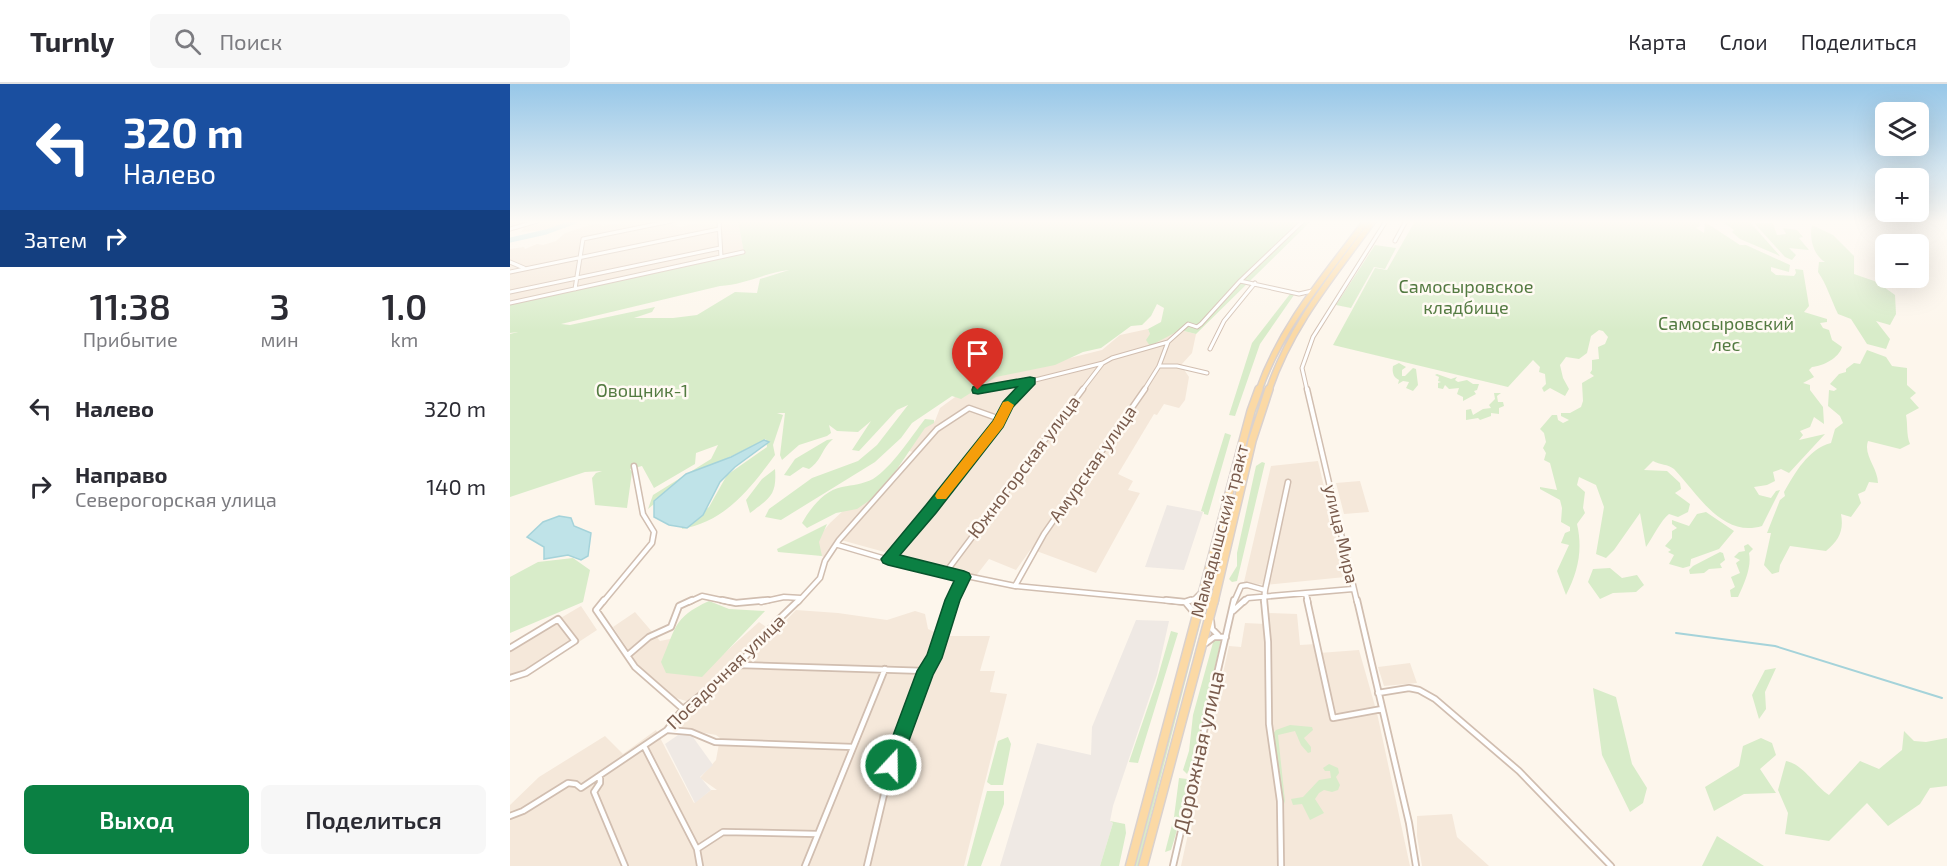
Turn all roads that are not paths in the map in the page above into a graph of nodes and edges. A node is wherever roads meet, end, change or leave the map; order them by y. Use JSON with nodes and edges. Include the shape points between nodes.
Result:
{"nodes":[{"id":1,"x":675,"y":257,"type":"edge"},
{"id":2,"x":719,"y":257,"type":"edge"},
{"id":3,"x":1265,"y":257,"type":"edge"},
{"id":4,"x":1338,"y":257,"type":"edge"},
{"id":5,"x":1346,"y":257,"type":"edge"},
{"id":6,"x":1363,"y":257,"type":"edge"},
{"id":7,"x":580,"y":258,"type":"joint"},
{"id":8,"x":510,"y":262,"type":"edge"},
{"id":9,"x":525,"y":269,"type":"junction"},
{"id":10,"x":510,"y":272,"type":"edge"},
{"id":11,"x":577,"y":278,"type":"junction"},
{"id":12,"x":1240,"y":281,"type":"junction"},
{"id":13,"x":1255,"y":283,"type":"junction"},
{"id":14,"x":1315,"y":288,"type":"junction"},
{"id":15,"x":575,"y":289,"type":"junction"},
{"id":16,"x":510,"y":292,"type":"edge"},
{"id":17,"x":1299,"y":294,"type":"junction"},
{"id":18,"x":510,"y":303,"type":"edge"},
{"id":19,"x":1301,"y":307,"type":"junction"},
{"id":20,"x":1168,"y":342,"type":"junction"},
{"id":21,"x":1210,"y":349,"type":"dead end"},
{"id":22,"x":1103,"y":363,"type":"junction"},
{"id":23,"x":1159,"y":366,"type":"junction"},
{"id":24,"x":1207,"y":373,"type":"dead end"},
{"id":25,"x":1030,"y":381,"type":"junction"},
{"id":26,"x":978,"y":390,"type":"dead end"},
{"id":27,"x":1000,"y":419,"type":"junction"},
{"id":28,"x":634,"y":465,"type":"dead end"},
{"id":29,"x":1288,"y":482,"type":"dead end"},
{"id":30,"x":838,"y":545,"type":"junction"},
{"id":31,"x":888,"y":559,"type":"junction"},
{"id":32,"x":946,"y":572,"type":"junction"},
{"id":33,"x":964,"y":577,"type":"junction"},
{"id":34,"x":1015,"y":586,"type":"junction"},
{"id":35,"x":1205,"y":586,"type":"junction"},
{"id":36,"x":1353,"y":589,"type":"junction"},
{"id":37,"x":1265,"y":590,"type":"junction"},
{"id":38,"x":1306,"y":594,"type":"junction"},
{"id":39,"x":801,"y":598,"type":"junction"},
{"id":40,"x":1263,"y":600,"type":"junction"},
{"id":41,"x":1185,"y":602,"type":"junction"},
{"id":42,"x":1211,"y":612,"type":"junction"},
{"id":43,"x":1232,"y":612,"type":"junction"},
{"id":44,"x":1197,"y":618,"type":"junction"},
{"id":45,"x":1219,"y":636,"type":"junction"},
{"id":46,"x":1226,"y":637,"type":"junction"},
{"id":47,"x":510,"y":648,"type":"edge"},
{"id":48,"x":1200,"y":654,"type":"junction"},
{"id":49,"x":628,"y":655,"type":"junction"},
{"id":50,"x":738,"y":665,"type":"junction"},
{"id":51,"x":885,"y":669,"type":"junction"},
{"id":52,"x":926,"y":671,"type":"junction"},
{"id":53,"x":510,"y":678,"type":"edge"},
{"id":54,"x":1378,"y":693,"type":"junction"},
{"id":55,"x":1382,"y":709,"type":"junction"},
{"id":56,"x":683,"y":710,"type":"junction"},
{"id":57,"x":667,"y":730,"type":"junction"},
{"id":58,"x":644,"y":746,"type":"junction"},
{"id":59,"x":853,"y":747,"type":"junction"},
{"id":60,"x":600,"y":777,"type":"junction"},
{"id":61,"x":510,"y":816,"type":"edge"},
{"id":62,"x":817,"y":834,"type":"junction"},
{"id":63,"x":697,"y":849,"type":"junction"},
{"id":64,"x":625,"y":866,"type":"edge"},
{"id":65,"x":700,"y":866,"type":"edge"},
{"id":66,"x":805,"y":866,"type":"edge"},
{"id":67,"x":867,"y":866,"type":"edge"},
{"id":68,"x":1130,"y":866,"type":"edge"},
{"id":69,"x":1143,"y":866,"type":"edge"},
{"id":70,"x":1173,"y":866,"type":"edge"},
{"id":71,"x":1281,"y":866,"type":"edge"},
{"id":72,"x":1416,"y":866,"type":"edge"},
{"id":73,"x":1611,"y":866,"type":"edge"}],
"edges":[{"from":1,"to":11,"type":"street"},
{"from":2,"to":15,"type":"street"},
{"from":3,"to":12,"type":"street"},
{"from":4,"to":14,"type":"main road","name":"Мамадышский тракт"},
{"from":5,"to":42,"type":"main road","name":"Мамадышский тракт","via":[[1296,327],[1278,363],[1252,441]]},
{"from":6,"to":36,"type":"street","name":"улица Мира","via":[[1304,356],[1302,366]]},
{"from":7,"to":9,"type":"street"},
{"from":7,"to":11,"type":"street"},
{"from":8,"to":9,"type":"street"},
{"from":9,"to":10,"type":"street"},
{"from":11,"to":15,"type":"street"},
{"from":11,"to":16,"type":"street"},
{"from":12,"to":13,"type":"street"},
{"from":12,"to":20,"type":"street","via":[[1197,327],[1188,324]]},
{"from":13,"to":17,"type":"street"},
{"from":13,"to":21,"type":"street","via":[[1224,321]]},
{"from":14,"to":17,"type":"street"},
{"from":14,"to":19,"type":"main road","name":"Мамадышский тракт"},
{"from":15,"to":18,"type":"street"},
{"from":17,"to":19,"type":"street","via":[[1303,297]]},
{"from":19,"to":35,"type":"main road","name":"Мамадышский тракт","via":[[1270,361],[1251,411]]},
{"from":20,"to":22,"type":"street"},
{"from":20,"to":23,"type":"street","name":"Амурская улица"},
{"from":22,"to":25,"type":"street"},
{"from":22,"to":32,"type":"street","name":"Южногорская улица"},
{"from":23,"to":24,"type":"street"},
{"from":23,"to":34,"type":"street","name":"Амурская улица","via":[[1044,534]]},
{"from":25,"to":26,"type":"street"},
{"from":25,"to":27,"type":"street"},
{"from":27,"to":30,"type":"street","name":"Посадочная улица","via":[[969,408],[938,429]]},
{"from":27,"to":31,"type":"street"},
{"from":28,"to":49,"type":"street","via":[[643,514],[654,532],[652,543],[596,610]]},
{"from":29,"to":37,"type":"street"},
{"from":30,"to":31,"type":"street"},
{"from":30,"to":39,"type":"street","name":"Посадочная улица","via":[[825,561],[820,578]]},
{"from":31,"to":32,"type":"street"},
{"from":32,"to":33,"type":"street"},
{"from":33,"to":34,"type":"street"},
{"from":33,"to":52,"type":"street"},
{"from":34,"to":41,"type":"street"},
{"from":35,"to":41,"type":"street","via":[[1195,599]]},
{"from":35,"to":44,"type":"main road","name":"Мамадышский тракт"},
{"from":36,"to":38,"type":"street","via":[[1323,589]]},
{"from":36,"to":54,"type":"street","name":"улица Мира"},
{"from":37,"to":40,"type":"street"},
{"from":37,"to":43,"type":"street","name":"Дорожная улица","via":[[1241,586]]},
{"from":38,"to":40,"type":"street"},
{"from":38,"to":55,"type":"street","via":[[1333,718]]},
{"from":39,"to":49,"type":"street","via":[[736,603],[702,596],[679,606],[671,627],[649,637]]},
{"from":39,"to":50,"type":"street","name":"Посадочная улица"},
{"from":40,"to":43,"type":"street","via":[[1248,598]]},
{"from":40,"to":71,"type":"street","via":[[1269,724],[1282,828]]},
{"from":41,"to":44,"type":"street"},
{"from":42,"to":45,"type":"street","via":[[1212,629]]},
{"from":42,"to":48,"type":"main road","name":"Мамадышский тракт"},
{"from":43,"to":46,"type":"street","name":"Дорожная улица"},
{"from":44,"to":68,"type":"main road","name":"Мамадышский тракт"},
{"from":45,"to":46,"type":"street"},
{"from":45,"to":48,"type":"street","via":[[1207,641]]},
{"from":46,"to":70,"type":"street","name":"Дорожная улица"},
{"from":47,"to":53,"type":"street","via":[[558,619],[575,641],[526,673]]},
{"from":48,"to":69,"type":"main road","name":"Мамадышский тракт"},
{"from":49,"to":56,"type":"street","via":[[635,667]]},
{"from":50,"to":51,"type":"street"},
{"from":50,"to":56,"type":"street","name":"Посадочная улица"},
{"from":51,"to":52,"type":"street"},
{"from":51,"to":59,"type":"street"},
{"from":52,"to":67,"type":"street","via":[[891,765]]},
{"from":54,"to":55,"type":"street","name":"улица Мира"},
{"from":54,"to":73,"type":"street","via":[[1406,688],[1435,699],[1485,738],[1536,786]]},
{"from":55,"to":72,"type":"street","name":"улица Мира"},
{"from":56,"to":57,"type":"street","name":"Посадочная улица"},
{"from":57,"to":58,"type":"street","name":"Посадочная улица"},
{"from":57,"to":59,"type":"street","via":[[691,732],[716,741]]},
{"from":58,"to":60,"type":"street","name":"Посадочная улица"},
{"from":58,"to":63,"type":"street"},
{"from":59,"to":62,"type":"street"},
{"from":60,"to":61,"type":"street","via":[[581,788],[568,783]]},
{"from":60,"to":64,"type":"street","via":[[594,792]]},
{"from":62,"to":63,"type":"street","via":[[723,832]]},
{"from":62,"to":66,"type":"street"},
{"from":63,"to":65,"type":"street"}]}
